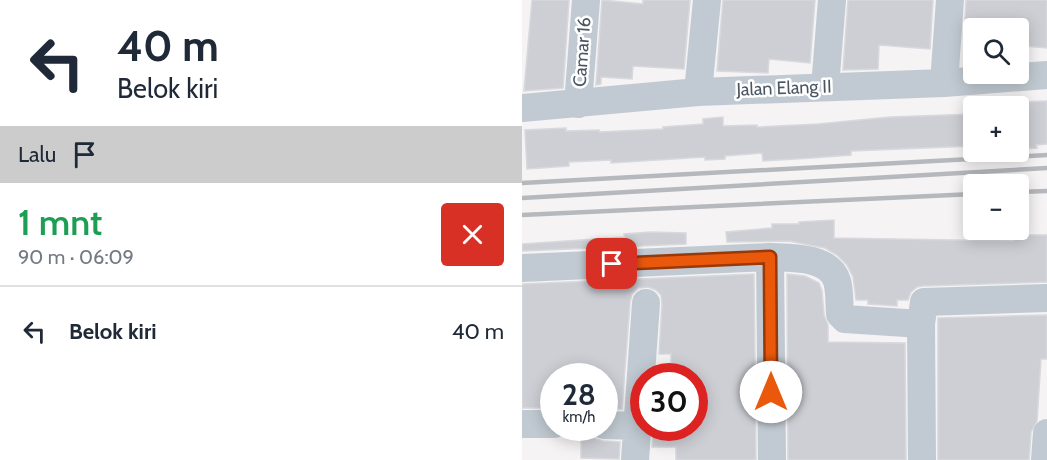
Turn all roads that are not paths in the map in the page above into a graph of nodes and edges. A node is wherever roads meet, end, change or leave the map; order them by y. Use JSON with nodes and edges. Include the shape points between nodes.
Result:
{"nodes":[{"id":1,"x":586,"y":0,"type":"edge"},
{"id":2,"x":707,"y":0,"type":"edge"},
{"id":3,"x":832,"y":0,"type":"edge"},
{"id":4,"x":950,"y":0,"type":"edge"},
{"id":5,"x":1047,"y":75,"type":"edge"},
{"id":6,"x":944,"y":83,"type":"junction"},
{"id":7,"x":825,"y":87,"type":"junction"},
{"id":8,"x":698,"y":92,"type":"junction"},
{"id":9,"x":578,"y":104,"type":"junction"},
{"id":10,"x":522,"y":108,"type":"edge"},
{"id":11,"x":770,"y":257,"type":"junction"},
{"id":12,"x":522,"y":268,"type":"edge"},
{"id":13,"x":1047,"y":298,"type":"edge"},
{"id":14,"x":646,"y":303,"type":"dead end"},
{"id":15,"x":921,"y":324,"type":"junction"},
{"id":16,"x":642,"y":363,"type":"edge"},
{"id":17,"x":522,"y":424,"type":"edge"},
{"id":18,"x":540,"y":424,"type":"edge"},
{"id":19,"x":1047,"y":434,"type":"edge"},
{"id":20,"x":637,"y":441,"type":"edge"},
{"id":21,"x":635,"y":460,"type":"edge"},
{"id":22,"x":772,"y":460,"type":"edge"},
{"id":23,"x":922,"y":460,"type":"edge"},
{"id":24,"x":1045,"y":460,"type":"edge"}],
"edges":[{"from":1,"to":9,"type":"street","name":"Camar 16"},
{"from":2,"to":8,"type":"street"},
{"from":3,"to":7,"type":"street"},
{"from":4,"to":6,"type":"street"},
{"from":5,"to":6,"type":"street","name":"Jalan Elang II"},
{"from":6,"to":7,"type":"street","name":"Jalan Elang II"},
{"from":7,"to":8,"type":"street","name":"Jalan Elang II"},
{"from":8,"to":9,"type":"street","name":"Jalan Elang II"},
{"from":9,"to":10,"type":"street","name":"Jalan Elang II"},
{"from":11,"to":12,"type":"street"},
{"from":11,"to":15,"type":"street","via":[[806,260],[829,268],[836,279],[840,314],[845,319]]},
{"from":11,"to":22,"type":"street"},
{"from":13,"to":15,"type":"street","via":[[926,301]]},
{"from":14,"to":16,"type":"street"},
{"from":15,"to":23,"type":"street"},
{"from":17,"to":18,"type":"street"},
{"from":19,"to":24,"type":"street"},
{"from":20,"to":21,"type":"street"}]}
